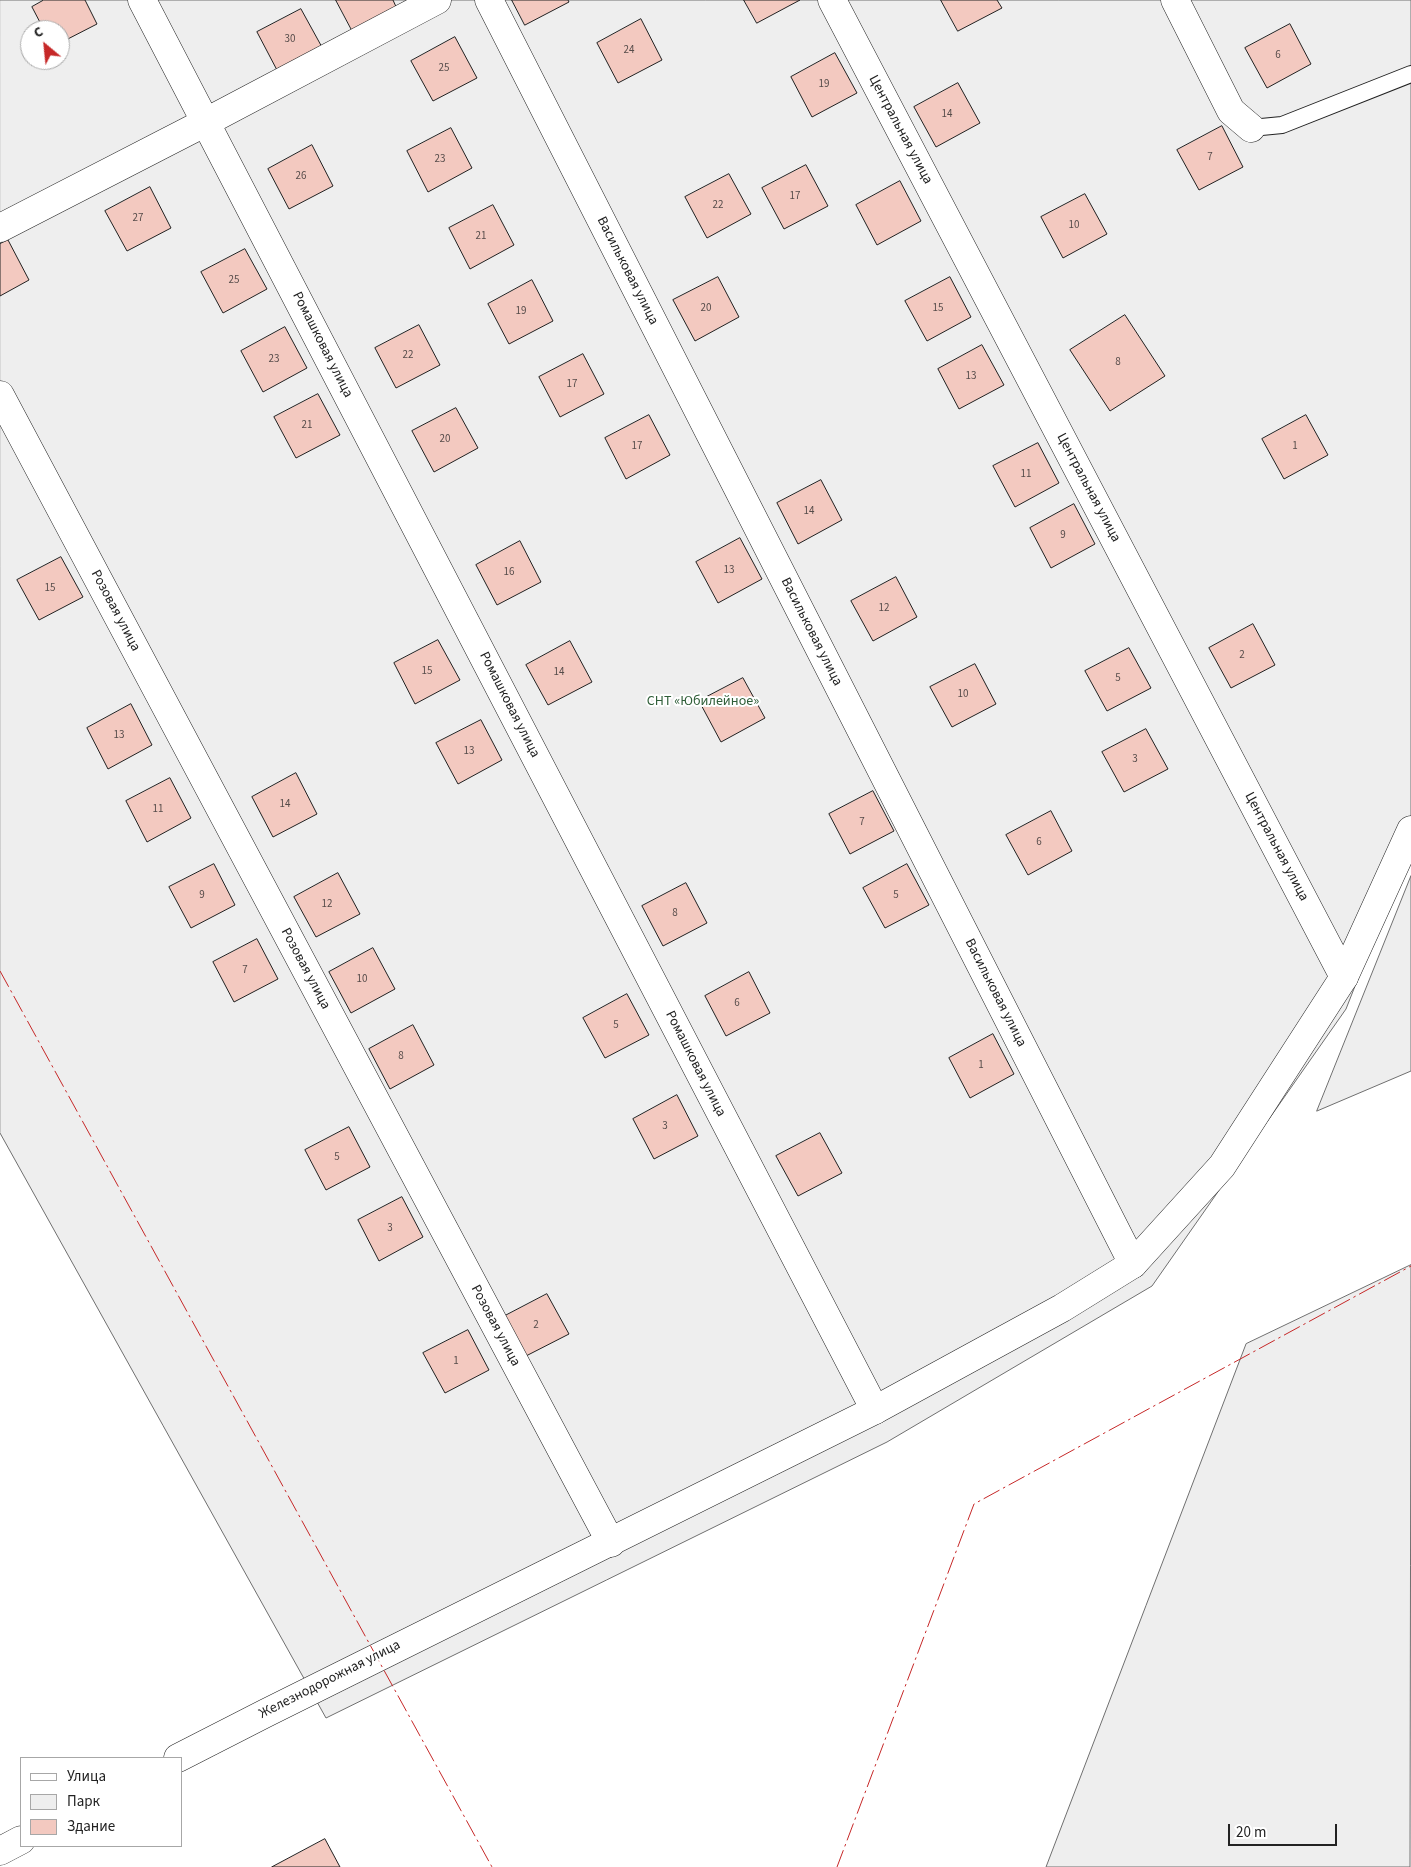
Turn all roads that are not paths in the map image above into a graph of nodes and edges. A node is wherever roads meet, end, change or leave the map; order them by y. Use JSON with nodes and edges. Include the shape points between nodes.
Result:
{"nodes":[{"id":1,"x":142,"y":0,"type":"edge"},
{"id":2,"x":436,"y":0,"type":"edge"},
{"id":3,"x":489,"y":0,"type":"edge"},
{"id":4,"x":832,"y":0,"type":"edge"},
{"id":5,"x":1175,"y":0,"type":"edge"},
{"id":6,"x":1411,"y":74,"type":"edge"},
{"id":7,"x":206,"y":122,"type":"junction"},
{"id":8,"x":1251,"y":128,"type":"joint"},
{"id":9,"x":0,"y":228,"type":"edge"},
{"id":10,"x":0,"y":395,"type":"edge"},
{"id":11,"x":1411,"y":830,"type":"edge"},
{"id":12,"x":1344,"y":977,"type":"junction"},
{"id":13,"x":1133,"y":1264,"type":"junction"},
{"id":14,"x":875,"y":1410,"type":"junction"},
{"id":15,"x":610,"y":1543,"type":"junction"},
{"id":16,"x":180,"y":1757,"type":"edge"},
{"id":17,"x":20,"y":1841,"type":"edge"},
{"id":18,"x":0,"y":1851,"type":"edge"}],
"edges":[{"from":1,"to":7,"type":"street","name":"Ромашковая улица"},
{"from":2,"to":7,"type":"street"},
{"from":3,"to":13,"type":"street","name":"Васильковая улица"},
{"from":4,"to":12,"type":"street","name":"Центральная улица"},
{"from":5,"to":8,"type":"street","via":[[1231,111]]},
{"from":6,"to":8,"type":"lane","via":[[1282,125]]},
{"from":7,"to":9,"type":"street"},
{"from":7,"to":14,"type":"street","name":"Ромашковая улица"},
{"from":10,"to":15,"type":"street","name":"Розовая улица"},
{"from":11,"to":12,"type":"street","name":"Железнодорожная улица"},
{"from":12,"to":13,"type":"street","name":"Железнодорожная улица","via":[[1222,1166]]},
{"from":13,"to":14,"type":"street","name":"Железнодорожная улица","via":[[1062,1308]]},
{"from":14,"to":15,"type":"street","name":"Железнодорожная улица"},
{"from":15,"to":16,"type":"street","name":"Железнодорожная улица"},
{"from":17,"to":18,"type":"street"}]}
